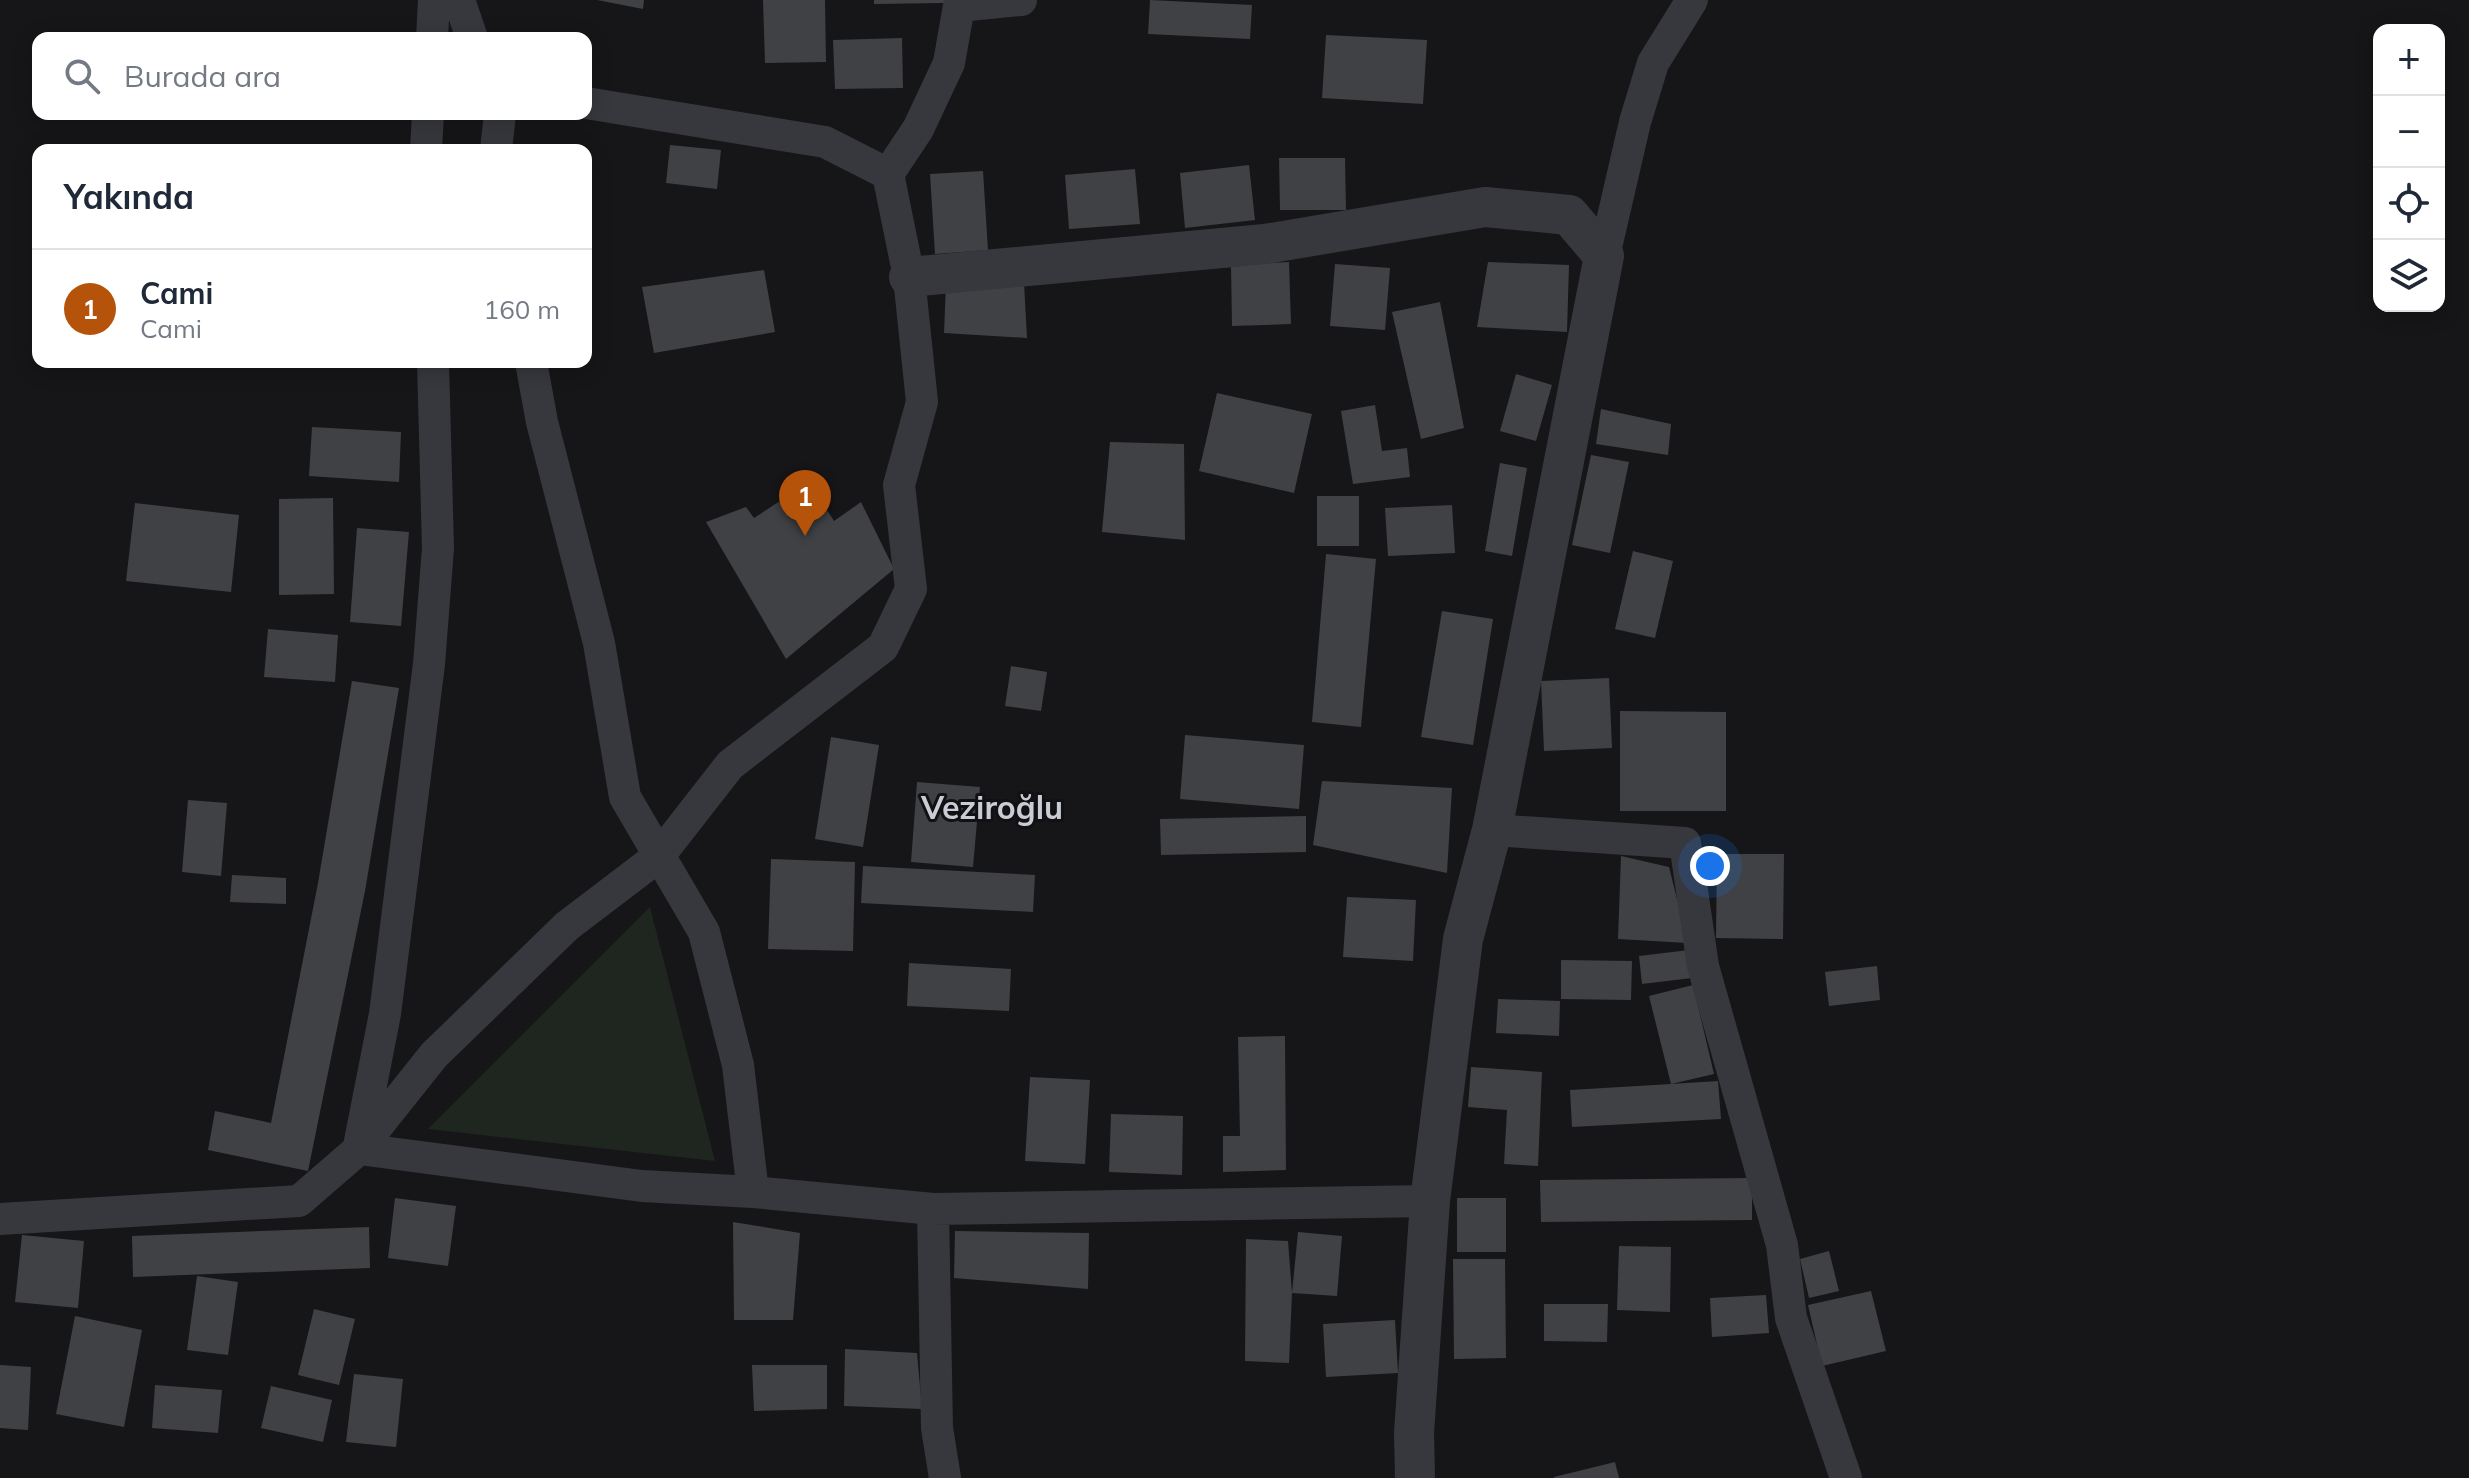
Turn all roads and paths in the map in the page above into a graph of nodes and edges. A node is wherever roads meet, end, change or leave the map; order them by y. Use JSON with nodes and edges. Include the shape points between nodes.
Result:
{"nodes":[{"id":1,"x":434,"y":0,"type":"edge"},
{"id":2,"x":459,"y":0,"type":"edge"},
{"id":3,"x":1021,"y":0,"type":"edge"},
{"id":4,"x":1692,"y":0,"type":"edge"},
{"id":5,"x":959,"y":3,"type":"edge"},
{"id":6,"x":432,"y":32,"type":"edge"},
{"id":7,"x":470,"y":32,"type":"edge"},
{"id":8,"x":592,"y":104,"type":"edge"},
{"id":9,"x":428,"y":120,"type":"edge"},
{"id":10,"x":499,"y":120,"type":"edge"},
{"id":11,"x":426,"y":144,"type":"edge"},
{"id":12,"x":497,"y":144,"type":"edge"},
{"id":13,"x":888,"y":174,"type":"junction"},
{"id":14,"x":1604,"y":256,"type":"junction"},
{"id":15,"x":909,"y":277,"type":"junction"},
{"id":16,"x":433,"y":368,"type":"edge"},
{"id":17,"x":532,"y":368,"type":"edge"},
{"id":18,"x":1492,"y":830,"type":"junction"},
{"id":19,"x":659,"y":856,"type":"junction"},
{"id":20,"x":359,"y":1149,"type":"junction"},
{"id":21,"x":753,"y":1192,"type":"junction"},
{"id":22,"x":1430,"y":1201,"type":"junction"},
{"id":23,"x":933,"y":1209,"type":"junction"},
{"id":24,"x":0,"y":1219,"type":"edge"},
{"id":25,"x":945,"y":1478,"type":"edge"},
{"id":26,"x":1415,"y":1478,"type":"edge"},
{"id":27,"x":1846,"y":1478,"type":"edge"}],
"edges":[{"from":1,"to":6,"type":"street"},
{"from":2,"to":7,"type":"street"},
{"from":3,"to":5,"type":"street"},
{"from":4,"to":14,"type":"street","via":[[1653,63]]},
{"from":5,"to":13,"type":"street","via":[[949,63],[918,129]]},
{"from":8,"to":13,"type":"street","via":[[825,142]]},
{"from":9,"to":11,"type":"street"},
{"from":10,"to":12,"type":"street"},
{"from":13,"to":15,"type":"street"},
{"from":14,"to":15,"type":"street","via":[[1569,215],[1485,207],[1265,244]]},
{"from":14,"to":18,"type":"street"},
{"from":15,"to":19,"type":"street","via":[[922,402],[899,485],[911,589],[883,647],[730,765]]},
{"from":16,"to":20,"type":"street","via":[[438,548],[429,664],[385,1014]]},
{"from":17,"to":19,"type":"street","via":[[599,643],[625,797]]},
{"from":18,"to":22,"type":"street","via":[[1463,939]]},
{"from":18,"to":27,"type":"street","via":[[1685,843],[1703,966],[1782,1245],[1791,1318]]},
{"from":19,"to":20,"type":"street","via":[[567,926],[445,1044]]},
{"from":19,"to":21,"type":"street","via":[[704,932],[738,1065]]},
{"from":20,"to":21,"type":"street","via":[[642,1186]]},
{"from":20,"to":24,"type":"street","via":[[299,1201]]},
{"from":21,"to":23,"type":"street"},
{"from":22,"to":23,"type":"street"},
{"from":22,"to":26,"type":"street"},
{"from":23,"to":25,"type":"street","via":[[937,1428]]}]}
